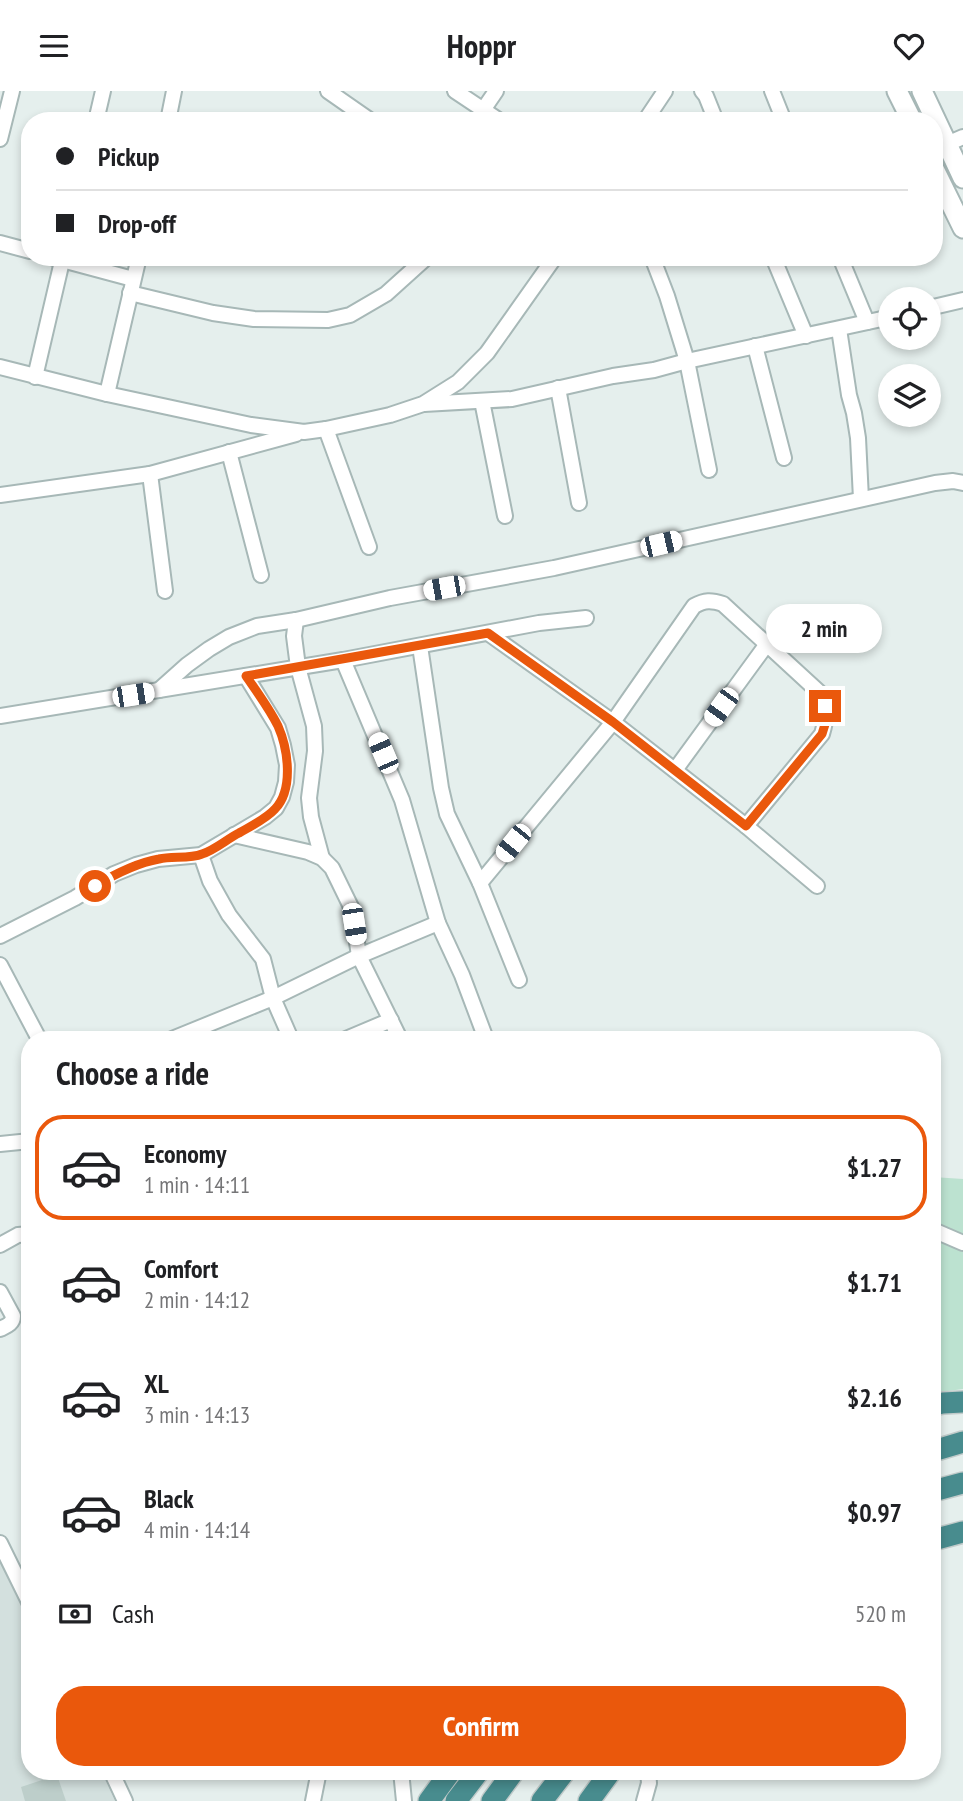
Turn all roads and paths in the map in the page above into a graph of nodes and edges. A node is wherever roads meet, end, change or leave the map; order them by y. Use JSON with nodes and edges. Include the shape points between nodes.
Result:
{"nodes":[{"id":1,"x":103,"y":91,"type":"edge"},
{"id":2,"x":174,"y":91,"type":"edge"},
{"id":3,"x":328,"y":91,"type":"edge"},
{"id":4,"x":455,"y":91,"type":"edge"},
{"id":5,"x":496,"y":91,"type":"edge"},
{"id":6,"x":665,"y":91,"type":"edge"},
{"id":7,"x":702,"y":91,"type":"edge"},
{"id":8,"x":772,"y":91,"type":"edge"},
{"id":9,"x":898,"y":91,"type":"edge"},
{"id":10,"x":922,"y":91,"type":"edge"},
{"id":11,"x":7,"y":98,"type":"edge"},
{"id":12,"x":484,"y":110,"type":"junction"},
{"id":13,"x":98,"y":112,"type":"edge"},
{"id":14,"x":170,"y":112,"type":"edge"},
{"id":15,"x":358,"y":112,"type":"edge"},
{"id":16,"x":487,"y":112,"type":"edge"},
{"id":17,"x":651,"y":112,"type":"edge"},
{"id":18,"x":712,"y":112,"type":"edge"},
{"id":19,"x":781,"y":112,"type":"edge"},
{"id":20,"x":908,"y":112,"type":"edge"},
{"id":21,"x":936,"y":112,"type":"edge"},
{"id":22,"x":943,"y":122,"type":"edge"},
{"id":23,"x":0,"y":139,"type":"edge"},
{"id":24,"x":955,"y":140,"type":"edge"},
{"id":25,"x":963,"y":178,"type":"edge"},
{"id":26,"x":943,"y":187,"type":"edge"},
{"id":27,"x":963,"y":228,"type":"edge"},
{"id":28,"x":0,"y":243,"type":"edge"},
{"id":29,"x":21,"y":249,"type":"edge"},
{"id":30,"x":57,"y":266,"type":"edge"},
{"id":31,"x":80,"y":266,"type":"edge"},
{"id":32,"x":137,"y":266,"type":"edge"},
{"id":33,"x":417,"y":266,"type":"edge"},
{"id":34,"x":549,"y":266,"type":"edge"},
{"id":35,"x":655,"y":266,"type":"edge"},
{"id":36,"x":777,"y":266,"type":"edge"},
{"id":37,"x":847,"y":266,"type":"edge"},
{"id":38,"x":131,"y":286,"type":"junction"},
{"id":39,"x":963,"y":300,"type":"edge"},
{"id":40,"x":941,"y":305,"type":"edge"},
{"id":41,"x":878,"y":320,"type":"edge"},
{"id":42,"x":867,"y":323,"type":"junction"},
{"id":43,"x":839,"y":329,"type":"junction"},
{"id":44,"x":806,"y":336,"type":"junction"},
{"id":45,"x":755,"y":346,"type":"junction"},
{"id":46,"x":687,"y":361,"type":"junction"},
{"id":47,"x":0,"y":367,"type":"edge"},
{"id":48,"x":35,"y":377,"type":"junction"},
{"id":49,"x":558,"y":388,"type":"junction"},
{"id":50,"x":107,"y":394,"type":"junction"},
{"id":51,"x":482,"y":401,"type":"junction"},
{"id":52,"x":423,"y":404,"type":"junction"},
{"id":53,"x":326,"y":429,"type":"junction"},
{"id":54,"x":304,"y":432,"type":"junction"},
{"id":55,"x":229,"y":453,"type":"junction"},
{"id":56,"x":783,"y":458,"type":"dead end"},
{"id":57,"x":709,"y":470,"type":"dead end"},
{"id":58,"x":150,"y":474,"type":"junction"},
{"id":59,"x":963,"y":482,"type":"edge"},
{"id":60,"x":0,"y":495,"type":"edge"},
{"id":61,"x":861,"y":499,"type":"junction"},
{"id":62,"x":579,"y":503,"type":"dead end"},
{"id":63,"x":505,"y":516,"type":"dead end"},
{"id":64,"x":369,"y":548,"type":"dead end"},
{"id":65,"x":261,"y":575,"type":"dead end"},
{"id":66,"x":165,"y":591,"type":"dead end"},
{"id":67,"x":586,"y":618,"type":"dead end"},
{"id":68,"x":296,"y":620,"type":"junction"},
{"id":69,"x":488,"y":633,"type":"junction"},
{"id":70,"x":767,"y":644,"type":"junction"},
{"id":71,"x":420,"y":646,"type":"junction"},
{"id":72,"x":343,"y":660,"type":"junction"},
{"id":73,"x":298,"y":667,"type":"junction"},
{"id":74,"x":246,"y":676,"type":"junction"},
{"id":75,"x":159,"y":690,"type":"junction"},
{"id":76,"x":0,"y":716,"type":"edge"},
{"id":77,"x":613,"y":722,"type":"junction"},
{"id":78,"x":675,"y":770,"type":"junction"},
{"id":79,"x":746,"y":826,"type":"junction"},
{"id":80,"x":234,"y":835,"type":"junction"},
{"id":81,"x":201,"y":855,"type":"junction"},
{"id":82,"x":323,"y":858,"type":"junction"},
{"id":83,"x":480,"y":883,"type":"junction"},
{"id":84,"x":817,"y":886,"type":"dead end"},
{"id":85,"x":438,"y":923,"type":"junction"},
{"id":86,"x":0,"y":936,"type":"edge"},
{"id":87,"x":359,"y":956,"type":"junction"},
{"id":88,"x":0,"y":965,"type":"edge"},
{"id":89,"x":519,"y":980,"type":"dead end"},
{"id":90,"x":273,"y":998,"type":"junction"},
{"id":91,"x":391,"y":1020,"type":"junction"},
{"id":92,"x":35,"y":1031,"type":"edge"},
{"id":93,"x":194,"y":1031,"type":"edge"},
{"id":94,"x":287,"y":1031,"type":"edge"},
{"id":95,"x":365,"y":1031,"type":"edge"},
{"id":96,"x":396,"y":1031,"type":"edge"},
{"id":97,"x":483,"y":1031,"type":"edge"},
{"id":98,"x":1,"y":1140,"type":"edge"},
{"id":99,"x":21,"y":1141,"type":"edge"},
{"id":100,"x":941,"y":1233,"type":"edge"},
{"id":101,"x":21,"y":1235,"type":"edge"},
{"id":102,"x":963,"y":1243,"type":"edge"},
{"id":103,"x":0,"y":1245,"type":"edge"},
{"id":104,"x":0,"y":1292,"type":"edge"},
{"id":105,"x":0,"y":1329,"type":"edge"},
{"id":106,"x":963,"y":1402,"type":"edge"},
{"id":107,"x":941,"y":1403,"type":"edge"},
{"id":108,"x":963,"y":1442,"type":"edge"},
{"id":109,"x":941,"y":1449,"type":"edge"},
{"id":110,"x":963,"y":1483,"type":"edge"},
{"id":111,"x":941,"y":1489,"type":"edge"},
{"id":112,"x":963,"y":1532,"type":"edge"},
{"id":113,"x":941,"y":1538,"type":"edge"},
{"id":114,"x":0,"y":1543,"type":"edge"},
{"id":115,"x":21,"y":1586,"type":"edge"},
{"id":116,"x":115,"y":1780,"type":"edge"},
{"id":117,"x":317,"y":1780,"type":"edge"},
{"id":118,"x":402,"y":1780,"type":"edge"},
{"id":119,"x":444,"y":1780,"type":"edge"},
{"id":120,"x":472,"y":1780,"type":"edge"},
{"id":121,"x":507,"y":1780,"type":"edge"},
{"id":122,"x":558,"y":1780,"type":"edge"},
{"id":123,"x":571,"y":1780,"type":"edge"},
{"id":124,"x":604,"y":1780,"type":"edge"},
{"id":125,"x":649,"y":1780,"type":"edge"},
{"id":126,"x":125,"y":1801,"type":"edge"},
{"id":127,"x":313,"y":1801,"type":"edge"},
{"id":128,"x":404,"y":1801,"type":"edge"},
{"id":129,"x":429,"y":1801,"type":"edge"},
{"id":130,"x":456,"y":1801,"type":"edge"},
{"id":131,"x":492,"y":1801,"type":"edge"},
{"id":132,"x":541,"y":1801,"type":"edge"},
{"id":133,"x":556,"y":1801,"type":"edge"},
{"id":134,"x":589,"y":1801,"type":"edge"},
{"id":135,"x":644,"y":1801,"type":"edge"}],
"edges":[{"from":1,"to":13,"type":"street"},
{"from":2,"to":14,"type":"street"},
{"from":3,"to":15,"type":"street"},
{"from":4,"to":12,"type":"street"},
{"from":5,"to":12,"type":"street"},
{"from":6,"to":17,"type":"street"},
{"from":7,"to":18,"type":"street"},
{"from":8,"to":19,"type":"street"},
{"from":9,"to":20,"type":"street"},
{"from":10,"to":21,"type":"street"},
{"from":11,"to":23,"type":"street"},
{"from":12,"to":16,"type":"street"},
{"from":22,"to":24,"type":"street"},
{"from":24,"to":25,"type":"street"},
{"from":26,"to":27,"type":"street"},
{"from":28,"to":29,"type":"street"},
{"from":30,"to":48,"type":"street"},
{"from":31,"to":38,"type":"street"},
{"from":32,"to":38,"type":"street"},
{"from":33,"to":38,"type":"street","via":[[386,294],[351,315],[328,320],[254,319],[214,313]]},
{"from":34,"to":52,"type":"street","via":[[487,353],[458,382]]},
{"from":35,"to":46,"type":"street"},
{"from":36,"to":44,"type":"street"},
{"from":37,"to":42,"type":"street"},
{"from":38,"to":50,"type":"street"},
{"from":39,"to":40,"type":"street"},
{"from":41,"to":42,"type":"street"},
{"from":42,"to":43,"type":"street"},
{"from":43,"to":44,"type":"street"},
{"from":43,"to":61,"type":"street","via":[[855,414]]},
{"from":44,"to":45,"type":"street"},
{"from":45,"to":46,"type":"street"},
{"from":45,"to":56,"type":"street"},
{"from":46,"to":49,"type":"street"},
{"from":46,"to":57,"type":"street"},
{"from":47,"to":48,"type":"street"},
{"from":48,"to":50,"type":"street"},
{"from":49,"to":51,"type":"street"},
{"from":49,"to":62,"type":"street"},
{"from":50,"to":54,"type":"street"},
{"from":51,"to":52,"type":"street"},
{"from":51,"to":63,"type":"street"},
{"from":52,"to":53,"type":"street"},
{"from":53,"to":54,"type":"street"},
{"from":53,"to":64,"type":"street"},
{"from":54,"to":55,"type":"street"},
{"from":55,"to":58,"type":"street"},
{"from":55,"to":65,"type":"street"},
{"from":58,"to":60,"type":"street"},
{"from":58,"to":66,"type":"street"},
{"from":59,"to":61,"type":"street"},
{"from":61,"to":68,"type":"street"},
{"from":67,"to":69,"type":"street"},
{"from":68,"to":73,"type":"street"},
{"from":68,"to":75,"type":"street","via":[[257,626],[229,637]]},
{"from":69,"to":71,"type":"street"},
{"from":69,"to":77,"type":"street"},
{"from":70,"to":77,"type":"street","via":[[723,604],[711,600],[694,605]]},
{"from":70,"to":78,"type":"street"},
{"from":70,"to":79,"type":"street","via":[[821,694],[827,718],[822,734]]},
{"from":71,"to":72,"type":"street"},
{"from":71,"to":83,"type":"street","via":[[447,814]]},
{"from":72,"to":73,"type":"street"},
{"from":72,"to":85,"type":"street","via":[[402,800]]},
{"from":73,"to":74,"type":"street"},
{"from":73,"to":82,"type":"street","via":[[314,726],[309,798]]},
{"from":74,"to":75,"type":"street"},
{"from":74,"to":80,"type":"street","via":[[278,728],[287,774],[276,808]]},
{"from":75,"to":76,"type":"street"},
{"from":77,"to":78,"type":"street"},
{"from":77,"to":83,"type":"street"},
{"from":78,"to":79,"type":"street"},
{"from":79,"to":84,"type":"street"},
{"from":80,"to":81,"type":"street"},
{"from":80,"to":82,"type":"street"},
{"from":81,"to":86,"type":"street","via":[[136,865]]},
{"from":81,"to":90,"type":"street","via":[[229,915],[262,959]]},
{"from":82,"to":87,"type":"street","via":[[352,909]]},
{"from":83,"to":89,"type":"street"},
{"from":85,"to":87,"type":"street"},
{"from":85,"to":97,"type":"street"},
{"from":87,"to":90,"type":"street"},
{"from":87,"to":91,"type":"street"},
{"from":88,"to":92,"type":"street"},
{"from":90,"to":93,"type":"street"},
{"from":90,"to":94,"type":"street"},
{"from":91,"to":95,"type":"street"},
{"from":91,"to":96,"type":"street"},
{"from":98,"to":99,"type":"street"},
{"from":100,"to":102,"type":"street"},
{"from":101,"to":103,"type":"street"},
{"from":104,"to":105,"type":"street","via":[[13,1320]]},
{"from":106,"to":107,"type":"highway"},
{"from":108,"to":109,"type":"highway"},
{"from":110,"to":111,"type":"highway"},
{"from":112,"to":113,"type":"highway"},
{"from":114,"to":115,"type":"street"},
{"from":116,"to":126,"type":"street"},
{"from":117,"to":127,"type":"street"},
{"from":118,"to":128,"type":"street"},
{"from":119,"to":129,"type":"highway"},
{"from":120,"to":130,"type":"highway"},
{"from":121,"to":131,"type":"highway"},
{"from":122,"to":132,"type":"highway"},
{"from":123,"to":133,"type":"highway"},
{"from":124,"to":134,"type":"highway"},
{"from":125,"to":135,"type":"street"}]}
